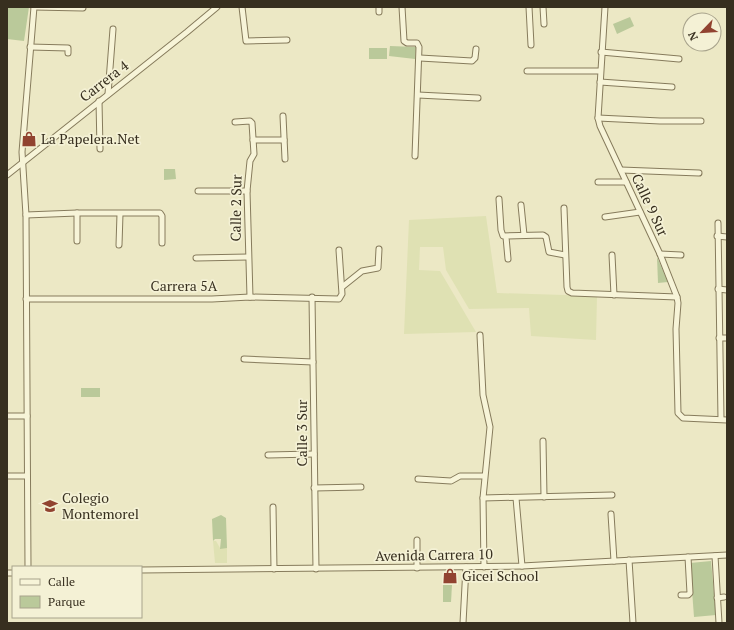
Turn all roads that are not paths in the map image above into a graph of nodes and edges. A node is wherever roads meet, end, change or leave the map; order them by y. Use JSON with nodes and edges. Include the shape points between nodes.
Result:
{"nodes":[{"id":1,"x":34,"y":7,"type":"edge"},
{"id":2,"x":217,"y":7,"type":"edge"},
{"id":3,"x":242,"y":7,"type":"edge"},
{"id":4,"x":402,"y":7,"type":"edge"},
{"id":5,"x":529,"y":7,"type":"edge"},
{"id":6,"x":544,"y":7,"type":"edge"},
{"id":7,"x":605,"y":7,"type":"edge"},
{"id":8,"x":83,"y":8,"type":"dead end"},
{"id":9,"x":544,"y":24,"type":"dead end"},
{"id":10,"x":113,"y":29,"type":"dead end"},
{"id":11,"x":286,"y":40,"type":"dead end"},
{"id":12,"x":531,"y":46,"type":"dead end"},
{"id":13,"x":30,"y":47,"type":"junction"},
{"id":14,"x":476,"y":49,"type":"dead end"},
{"id":15,"x":601,"y":52,"type":"junction"},
{"id":16,"x":68,"y":53,"type":"dead end"},
{"id":17,"x":420,"y":58,"type":"junction"},
{"id":18,"x":679,"y":60,"type":"dead end"},
{"id":19,"x":527,"y":71,"type":"dead end"},
{"id":20,"x":600,"y":72,"type":"junction"},
{"id":21,"x":600,"y":82,"type":"junction"},
{"id":22,"x":672,"y":87,"type":"dead end"},
{"id":23,"x":108,"y":94,"type":"junction"},
{"id":24,"x":418,"y":95,"type":"junction"},
{"id":25,"x":478,"y":98,"type":"dead end"},
{"id":26,"x":99,"y":101,"type":"junction"},
{"id":27,"x":282,"y":116,"type":"dead end"},
{"id":28,"x":598,"y":118,"type":"junction"},
{"id":29,"x":701,"y":121,"type":"dead end"},
{"id":30,"x":234,"y":122,"type":"dead end"},
{"id":31,"x":253,"y":140,"type":"junction"},
{"id":32,"x":284,"y":140,"type":"junction"},
{"id":33,"x":100,"y":149,"type":"dead end"},
{"id":34,"x":415,"y":156,"type":"dead end"},
{"id":35,"x":285,"y":159,"type":"dead end"},
{"id":36,"x":23,"y":161,"type":"junction"},
{"id":37,"x":621,"y":170,"type":"junction"},
{"id":38,"x":699,"y":172,"type":"dead end"},
{"id":39,"x":7,"y":175,"type":"edge"},
{"id":40,"x":598,"y":182,"type":"dead end"},
{"id":41,"x":626,"y":182,"type":"junction"},
{"id":42,"x":198,"y":191,"type":"dead end"},
{"id":43,"x":247,"y":191,"type":"junction"},
{"id":44,"x":499,"y":199,"type":"dead end"},
{"id":45,"x":521,"y":205,"type":"dead end"},
{"id":46,"x":564,"y":208,"type":"dead end"},
{"id":47,"x":640,"y":212,"type":"junction"},
{"id":48,"x":77,"y":213,"type":"junction"},
{"id":49,"x":120,"y":214,"type":"junction"},
{"id":50,"x":26,"y":215,"type":"junction"},
{"id":51,"x":605,"y":217,"type":"dead end"},
{"id":52,"x":718,"y":223,"type":"dead end"},
{"id":53,"x":524,"y":235,"type":"junction"},
{"id":54,"x":506,"y":236,"type":"junction"},
{"id":55,"x":717,"y":236,"type":"junction"},
{"id":56,"x":727,"y":237,"type":"edge"},
{"id":57,"x":77,"y":241,"type":"dead end"},
{"id":58,"x":162,"y":243,"type":"dead end"},
{"id":59,"x":119,"y":245,"type":"dead end"},
{"id":60,"x":379,"y":249,"type":"dead end"},
{"id":61,"x":339,"y":250,"type":"dead end"},
{"id":62,"x":565,"y":254,"type":"junction"},
{"id":63,"x":660,"y":254,"type":"junction"},
{"id":64,"x":612,"y":255,"type":"dead end"},
{"id":65,"x":681,"y":255,"type":"dead end"},
{"id":66,"x":248,"y":257,"type":"junction"},
{"id":67,"x":196,"y":258,"type":"dead end"},
{"id":68,"x":508,"y":259,"type":"dead end"},
{"id":69,"x":342,"y":287,"type":"junction"},
{"id":70,"x":718,"y":289,"type":"junction"},
{"id":71,"x":727,"y":290,"type":"edge"},
{"id":72,"x":614,"y":295,"type":"junction"},
{"id":73,"x":250,"y":297,"type":"junction"},
{"id":74,"x":312,"y":297,"type":"junction"},
{"id":75,"x":677,"y":297,"type":"junction"},
{"id":76,"x":26,"y":299,"type":"junction"},
{"id":77,"x":480,"y":335,"type":"dead end"},
{"id":78,"x":719,"y":338,"type":"junction"},
{"id":79,"x":727,"y":338,"type":"edge"},
{"id":80,"x":244,"y":359,"type":"dead end"},
{"id":81,"x":313,"y":362,"type":"junction"},
{"id":82,"x":7,"y":416,"type":"edge"},
{"id":83,"x":27,"y":416,"type":"junction"},
{"id":84,"x":721,"y":419,"type":"junction"},
{"id":85,"x":727,"y":420,"type":"edge"},
{"id":86,"x":543,"y":441,"type":"dead end"},
{"id":87,"x":314,"y":454,"type":"junction"},
{"id":88,"x":268,"y":455,"type":"dead end"},
{"id":89,"x":7,"y":476,"type":"edge"},
{"id":90,"x":27,"y":476,"type":"junction"},
{"id":91,"x":484,"y":476,"type":"junction"},
{"id":92,"x":418,"y":479,"type":"dead end"},
{"id":93,"x":361,"y":487,"type":"dead end"},
{"id":94,"x":314,"y":488,"type":"junction"},
{"id":95,"x":612,"y":495,"type":"dead end"},
{"id":96,"x":544,"y":497,"type":"junction"},
{"id":97,"x":483,"y":498,"type":"junction"},
{"id":98,"x":516,"y":498,"type":"junction"},
{"id":99,"x":273,"y":507,"type":"dead end"},
{"id":100,"x":611,"y":514,"type":"dead end"},
{"id":101,"x":417,"y":540,"type":"dead end"},
{"id":102,"x":727,"y":555,"type":"edge"},
{"id":103,"x":715,"y":556,"type":"junction"},
{"id":104,"x":688,"y":557,"type":"junction"},
{"id":105,"x":629,"y":560,"type":"junction"},
{"id":106,"x":614,"y":561,"type":"junction"},
{"id":107,"x":28,"y":566,"type":"edge"},
{"id":108,"x":522,"y":566,"type":"junction"},
{"id":109,"x":466,"y":567,"type":"junction"},
{"id":110,"x":484,"y":567,"type":"junction"},
{"id":111,"x":417,"y":568,"type":"junction"},
{"id":112,"x":274,"y":569,"type":"junction"},
{"id":113,"x":316,"y":569,"type":"junction"},
{"id":114,"x":142,"y":570,"type":"edge"},
{"id":115,"x":681,"y":596,"type":"dead end"},
{"id":116,"x":724,"y":597,"type":"dead end"},
{"id":117,"x":717,"y":598,"type":"junction"},
{"id":118,"x":463,"y":623,"type":"edge"},
{"id":119,"x":633,"y":623,"type":"edge"},
{"id":120,"x":719,"y":623,"type":"edge"}],
"edges":[{"from":1,"to":8,"type":"street"},
{"from":1,"to":13,"type":"street"},
{"from":2,"to":23,"type":"street","name":"Carrera 4"},
{"from":3,"to":11,"type":"street","via":[[246,41]]},
{"from":4,"to":17,"type":"street","via":[[404,41],[418,44]]},
{"from":5,"to":12,"type":"street"},
{"from":6,"to":9,"type":"street"},
{"from":7,"to":15,"type":"street","name":"Calle 9 Sur"},
{"from":10,"to":23,"type":"street"},
{"from":13,"to":16,"type":"street","via":[[68,48]]},
{"from":13,"to":36,"type":"street"},
{"from":14,"to":17,"type":"street","via":[[472,61]]},
{"from":15,"to":18,"type":"street"},
{"from":15,"to":20,"type":"street","name":"Calle 9 Sur"},
{"from":17,"to":24,"type":"street"},
{"from":19,"to":20,"type":"street"},
{"from":20,"to":21,"type":"street","name":"Calle 9 Sur"},
{"from":21,"to":22,"type":"street"},
{"from":21,"to":28,"type":"street","name":"Calle 9 Sur"},
{"from":23,"to":26,"type":"street","name":"Carrera 4"},
{"from":24,"to":25,"type":"street"},
{"from":24,"to":34,"type":"street"},
{"from":26,"to":33,"type":"street"},
{"from":26,"to":36,"type":"street","name":"Carrera 4"},
{"from":27,"to":32,"type":"street"},
{"from":28,"to":29,"type":"street"},
{"from":28,"to":37,"type":"street","name":"Calle 9 Sur"},
{"from":30,"to":31,"type":"street","name":"Calle 2 Sur","via":[[251,122]]},
{"from":31,"to":32,"type":"street"},
{"from":31,"to":43,"type":"street","name":"Calle 2 Sur","via":[[254,154],[250,161]]},
{"from":32,"to":35,"type":"street"},
{"from":36,"to":39,"type":"street","name":"Carrera 4"},
{"from":36,"to":50,"type":"street"},
{"from":37,"to":38,"type":"street"},
{"from":37,"to":41,"type":"street","name":"Calle 9 Sur"},
{"from":40,"to":41,"type":"street"},
{"from":41,"to":47,"type":"street","name":"Calle 9 Sur"},
{"from":42,"to":43,"type":"street"},
{"from":43,"to":66,"type":"street","name":"Calle 2 Sur"},
{"from":44,"to":54,"type":"street","via":[[501,230],[503,236]]},
{"from":45,"to":53,"type":"street"},
{"from":46,"to":62,"type":"street"},
{"from":47,"to":51,"type":"street"},
{"from":47,"to":63,"type":"street","name":"Calle 9 Sur"},
{"from":48,"to":49,"type":"street"},
{"from":48,"to":50,"type":"street"},
{"from":48,"to":57,"type":"street"},
{"from":49,"to":58,"type":"street","via":[[162,213]]},
{"from":49,"to":59,"type":"street"},
{"from":50,"to":76,"type":"street"},
{"from":52,"to":55,"type":"street"},
{"from":53,"to":54,"type":"street"},
{"from":53,"to":62,"type":"street","via":[[545,236],[548,252]]},
{"from":54,"to":68,"type":"street"},
{"from":55,"to":56,"type":"street"},
{"from":55,"to":70,"type":"street"},
{"from":60,"to":69,"type":"street","via":[[378,268],[362,271]]},
{"from":61,"to":69,"type":"street"},
{"from":62,"to":72,"type":"street","via":[[568,291]]},
{"from":63,"to":65,"type":"street"},
{"from":63,"to":75,"type":"street","name":"Calle 9 Sur"},
{"from":64,"to":72,"type":"street"},
{"from":66,"to":67,"type":"street"},
{"from":66,"to":73,"type":"street","name":"Calle 2 Sur"},
{"from":69,"to":74,"type":"street","name":"Carrera 5A","via":[[342,297],[339,299]]},
{"from":70,"to":71,"type":"street"},
{"from":70,"to":78,"type":"street"},
{"from":72,"to":75,"type":"street"},
{"from":73,"to":74,"type":"street","name":"Carrera 5A"},
{"from":73,"to":76,"type":"street","name":"Carrera 5A","via":[[166,301]]},
{"from":74,"to":81,"type":"street","name":"Calle 3 Sur"},
{"from":75,"to":84,"type":"street","name":"Calle 9 Sur","via":[[678,413],[683,418]]},
{"from":76,"to":83,"type":"street"},
{"from":77,"to":91,"type":"street","via":[[483,395],[490,427]]},
{"from":78,"to":79,"type":"street"},
{"from":78,"to":84,"type":"street"},
{"from":80,"to":81,"type":"street"},
{"from":81,"to":87,"type":"street","name":"Calle 3 Sur"},
{"from":82,"to":83,"type":"street"},
{"from":83,"to":90,"type":"street","via":[[24,452]]},
{"from":84,"to":85,"type":"street"},
{"from":86,"to":96,"type":"street"},
{"from":87,"to":88,"type":"street"},
{"from":87,"to":94,"type":"street","name":"Calle 3 Sur"},
{"from":89,"to":90,"type":"street"},
{"from":90,"to":107,"type":"street"},
{"from":91,"to":92,"type":"street","via":[[460,476],[451,481]]},
{"from":91,"to":97,"type":"street"},
{"from":93,"to":94,"type":"street"},
{"from":94,"to":113,"type":"street","name":"Calle 3 Sur"},
{"from":95,"to":96,"type":"street"},
{"from":96,"to":98,"type":"street"},
{"from":97,"to":98,"type":"street"},
{"from":97,"to":110,"type":"street"},
{"from":98,"to":108,"type":"street"},
{"from":99,"to":112,"type":"street"},
{"from":100,"to":106,"type":"street"},
{"from":101,"to":111,"type":"street"},
{"from":102,"to":103,"type":"street","name":"Avenida Carrera 10"},
{"from":103,"to":104,"type":"street","name":"Avenida Carrera 10"},
{"from":103,"to":117,"type":"street"},
{"from":104,"to":105,"type":"street","name":"Avenida Carrera 10"},
{"from":104,"to":115,"type":"street","via":[[690,593]]},
{"from":105,"to":106,"type":"street","name":"Avenida Carrera 10"},
{"from":105,"to":119,"type":"street"},
{"from":106,"to":108,"type":"street","name":"Avenida Carrera 10"},
{"from":108,"to":110,"type":"street","name":"Avenida Carrera 10"},
{"from":109,"to":110,"type":"street","name":"Avenida Carrera 10"},
{"from":109,"to":111,"type":"street","name":"Avenida Carrera 10"},
{"from":109,"to":118,"type":"street"},
{"from":111,"to":113,"type":"street","name":"Avenida Carrera 10"},
{"from":112,"to":113,"type":"street","name":"Avenida Carrera 10"},
{"from":112,"to":114,"type":"street","name":"Avenida Carrera 10"},
{"from":116,"to":117,"type":"street"},
{"from":117,"to":120,"type":"street"}]}
